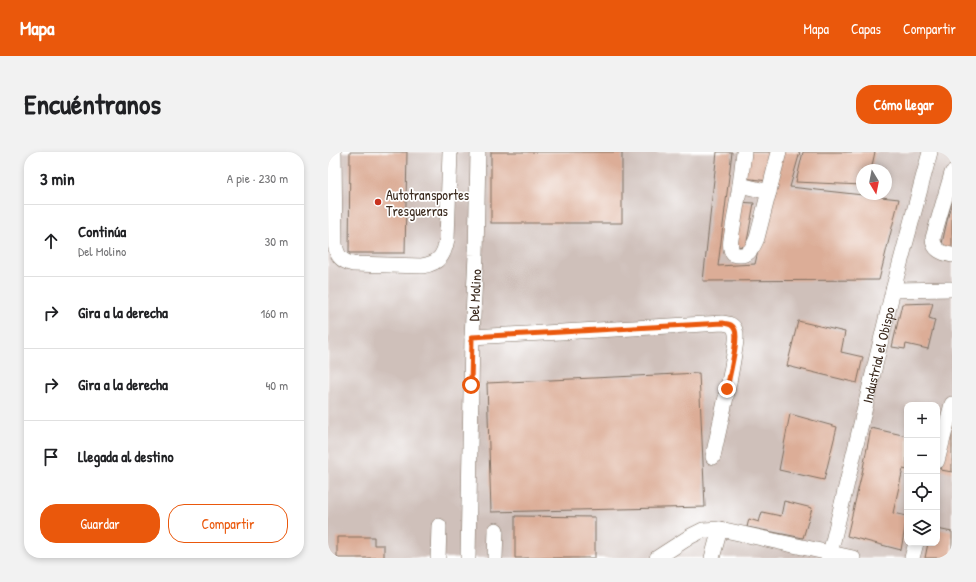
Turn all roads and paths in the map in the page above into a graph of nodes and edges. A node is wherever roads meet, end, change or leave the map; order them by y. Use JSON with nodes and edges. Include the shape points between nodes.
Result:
{"nodes":[{"id":1,"x":334,"y":152,"type":"edge"},
{"id":2,"x":450,"y":152,"type":"edge"},
{"id":3,"x":478,"y":152,"type":"edge"},
{"id":4,"x":744,"y":152,"type":"edge"},
{"id":5,"x":779,"y":152,"type":"edge"},
{"id":6,"x":930,"y":152,"type":"edge"},
{"id":7,"x":952,"y":173,"type":"edge"},
{"id":8,"x":740,"y":185,"type":"junction"},
{"id":9,"x":769,"y":192,"type":"junction"},
{"id":10,"x":952,"y":255,"type":"edge"},
{"id":11,"x":952,"y":289,"type":"edge"},
{"id":12,"x":893,"y":290,"type":"junction"},
{"id":13,"x":472,"y":337,"type":"junction"},
{"id":14,"x":952,"y":404,"type":"edge"},
{"id":15,"x":940,"y":450,"type":"edge"},
{"id":16,"x":713,"y":457,"type":"dead end"},
{"id":17,"x":439,"y":526,"type":"dead end"},
{"id":18,"x":720,"y":529,"type":"junction"},
{"id":19,"x":496,"y":530,"type":"dead end"},
{"id":20,"x":915,"y":546,"type":"edge"},
{"id":21,"x":829,"y":555,"type":"edge"},
{"id":22,"x":438,"y":558,"type":"edge"},
{"id":23,"x":468,"y":558,"type":"edge"},
{"id":24,"x":496,"y":558,"type":"edge"},
{"id":25,"x":657,"y":558,"type":"edge"},
{"id":26,"x":712,"y":558,"type":"edge"},
{"id":27,"x":853,"y":558,"type":"edge"},
{"id":28,"x":912,"y":558,"type":"edge"}],
"edges":[{"from":1,"to":2,"type":"street","via":[[335,244],[339,256],[347,263],[353,264],[422,266],[434,262],[445,251]]},
{"from":3,"to":13,"type":"street","name":"Del Molino"},
{"from":4,"to":8,"type":"street"},
{"from":5,"to":9,"type":"street"},
{"from":6,"to":12,"type":"street","name":"Industrial el Obispo"},
{"from":7,"to":10,"type":"street","via":[[933,238],[935,248]]},
{"from":8,"to":9,"type":"street"},
{"from":8,"to":9,"type":"street","via":[[730,247],[733,254],[737,255],[746,254],[753,247]]},
{"from":11,"to":12,"type":"street"},
{"from":12,"to":21,"type":"street","name":"Industrial el Obispo"},
{"from":13,"to":16,"type":"street","via":[[731,324],[736,331],[736,340]]},
{"from":13,"to":23,"type":"street","name":"Del Molino"},
{"from":14,"to":15,"type":"street"},
{"from":17,"to":22,"type":"street"},
{"from":18,"to":21,"type":"street"},
{"from":18,"to":25,"type":"street","via":[[703,530]]},
{"from":18,"to":26,"type":"street"},
{"from":19,"to":24,"type":"street"},
{"from":20,"to":28,"type":"street"},
{"from":21,"to":27,"type":"street"}]}
